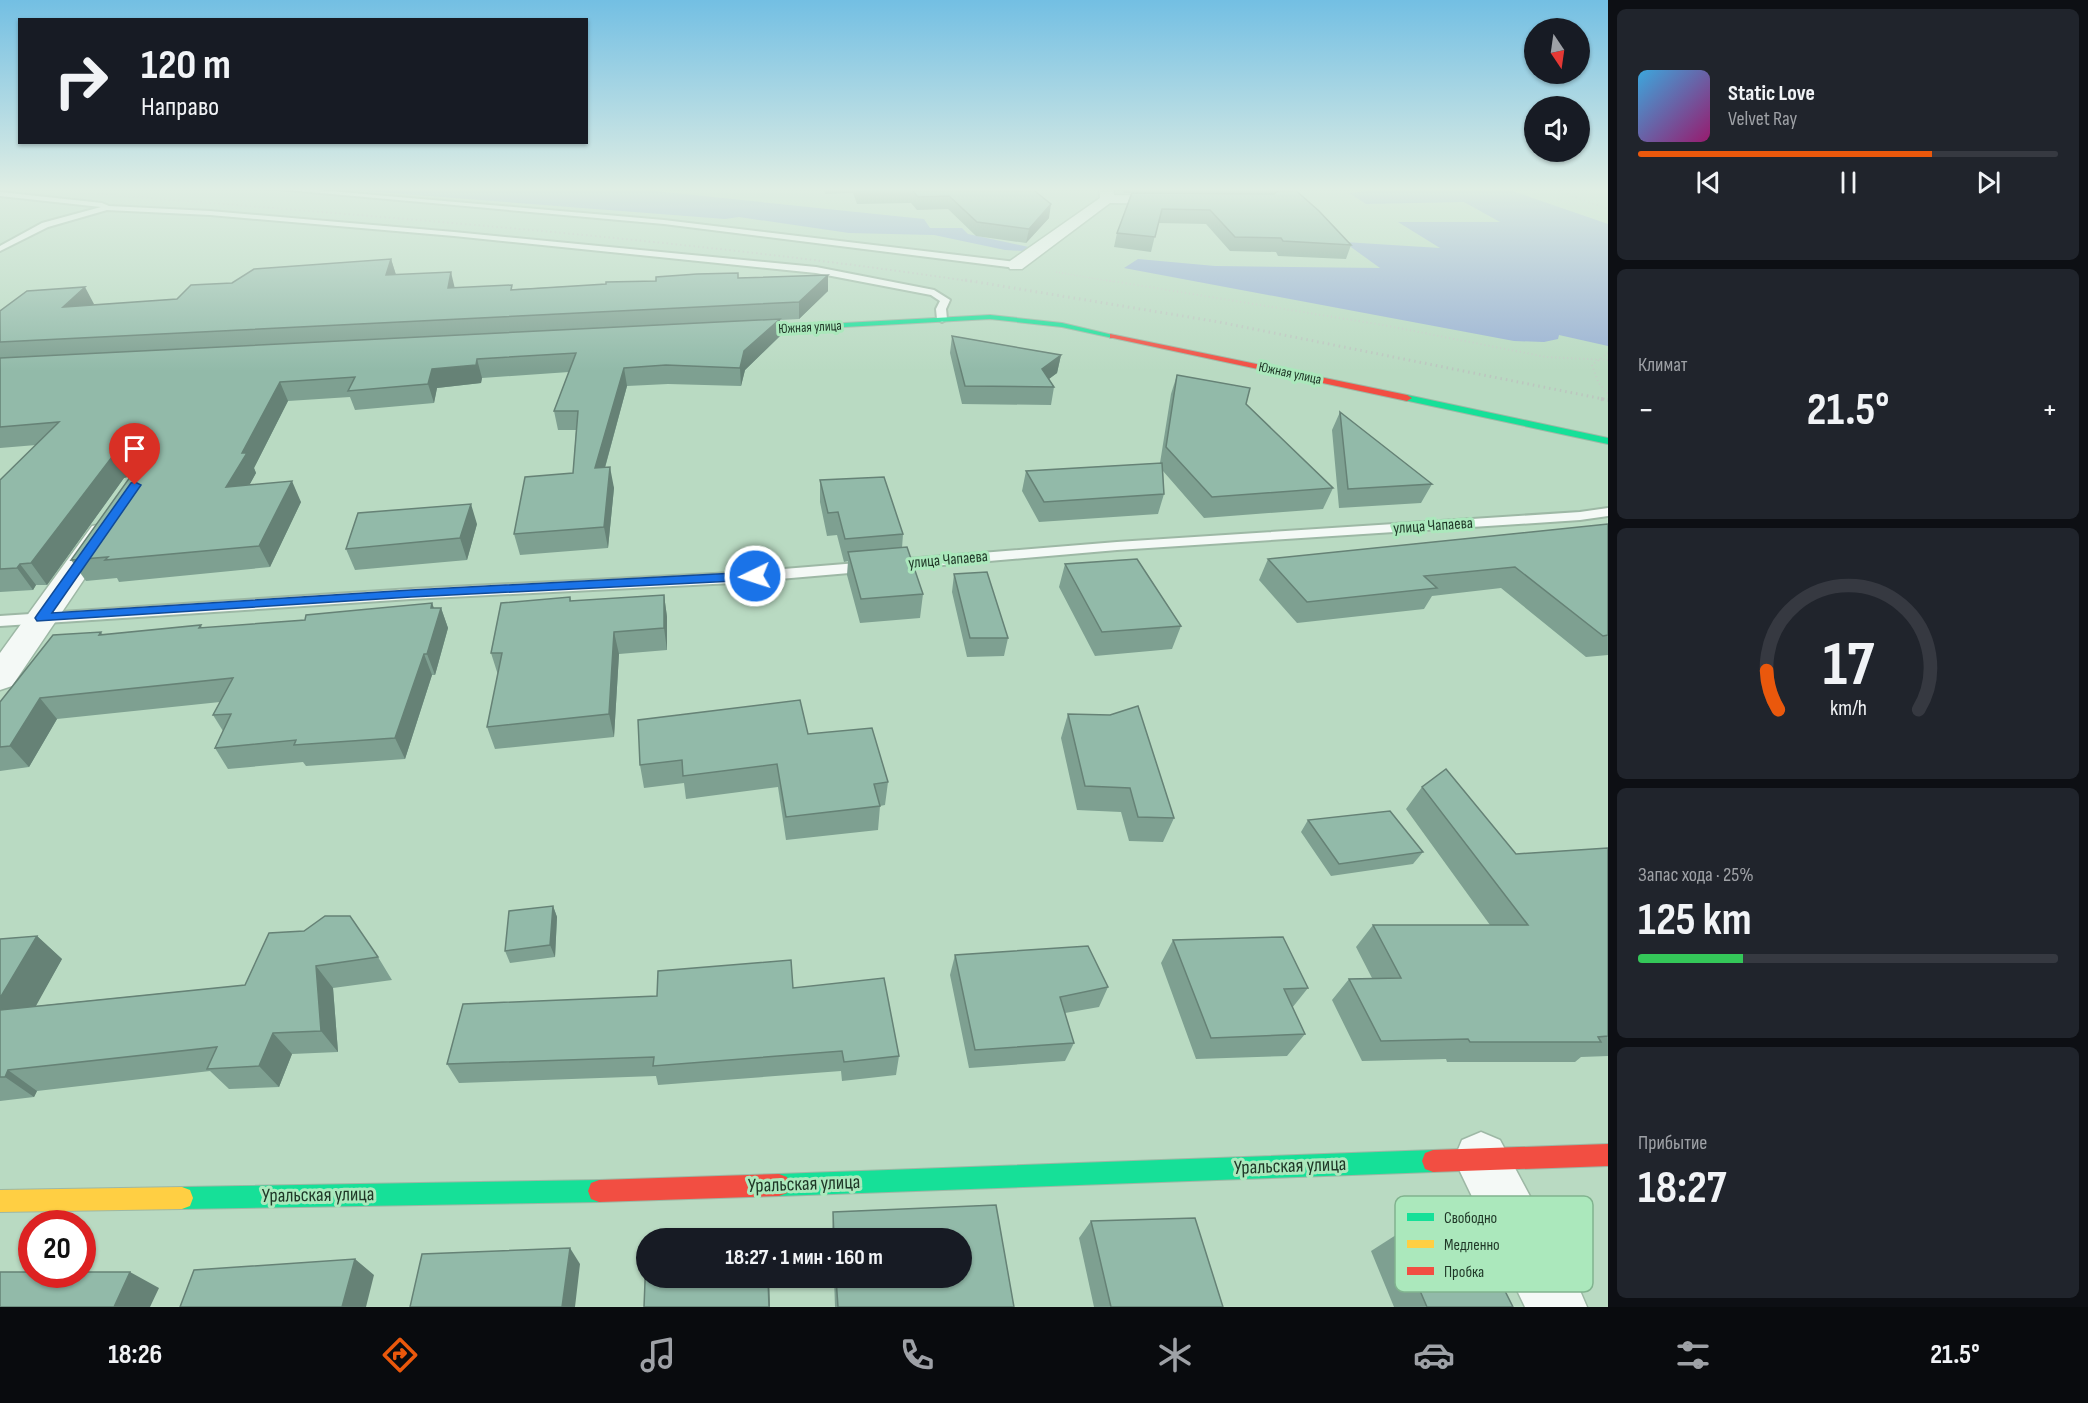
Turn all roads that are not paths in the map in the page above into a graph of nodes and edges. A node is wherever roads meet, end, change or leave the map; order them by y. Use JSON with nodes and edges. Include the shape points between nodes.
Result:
{"nodes":[{"id":1,"x":604,"y":249,"type":"edge"},
{"id":2,"x":885,"y":249,"type":"edge"},
{"id":3,"x":1037,"y":249,"type":"edge"},
{"id":4,"x":1016,"y":265,"type":"joint"},
{"id":5,"x":942,"y":319,"type":"junction"},
{"id":6,"x":719,"y":332,"type":"edge"},
{"id":7,"x":1608,"y":441,"type":"edge"},
{"id":8,"x":1608,"y":512,"type":"edge"},
{"id":9,"x":115,"y":514,"type":"edge"},
{"id":10,"x":42,"y":618,"type":"junction"},
{"id":11,"x":0,"y":621,"type":"edge"},
{"id":12,"x":0,"y":678,"type":"edge"},
{"id":13,"x":1608,"y":1155,"type":"edge"},
{"id":14,"x":1480,"y":1159,"type":"junction"},
{"id":15,"x":1499,"y":1196,"type":"edge"},
{"id":16,"x":0,"y":1201,"type":"edge"},
{"id":17,"x":1549,"y":1292,"type":"edge"},
{"id":18,"x":1557,"y":1307,"type":"edge"}],
"edges":[{"from":1,"to":5,"type":"lane","via":[[816,270],[934,293],[945,300]]},
{"from":2,"to":4,"type":"lane"},
{"from":3,"to":4,"type":"street"},
{"from":5,"to":6,"type":"street","name":"Южная улица"},
{"from":5,"to":7,"type":"street","name":"Южная улица","via":[[990,317],[1062,325]]},
{"from":8,"to":10,"type":"lane","name":"улица Чапаева","via":[[1117,546],[733,578]]},
{"from":9,"to":10,"type":"street"},
{"from":10,"to":11,"type":"lane","name":"улица Чапаева"},
{"from":10,"to":12,"type":"street"},
{"from":13,"to":14,"type":"street","name":"Уральская улица"},
{"from":14,"to":15,"type":"street"},
{"from":14,"to":16,"type":"street","name":"Уральская улица","via":[[642,1190]]},
{"from":17,"to":18,"type":"street"}]}
